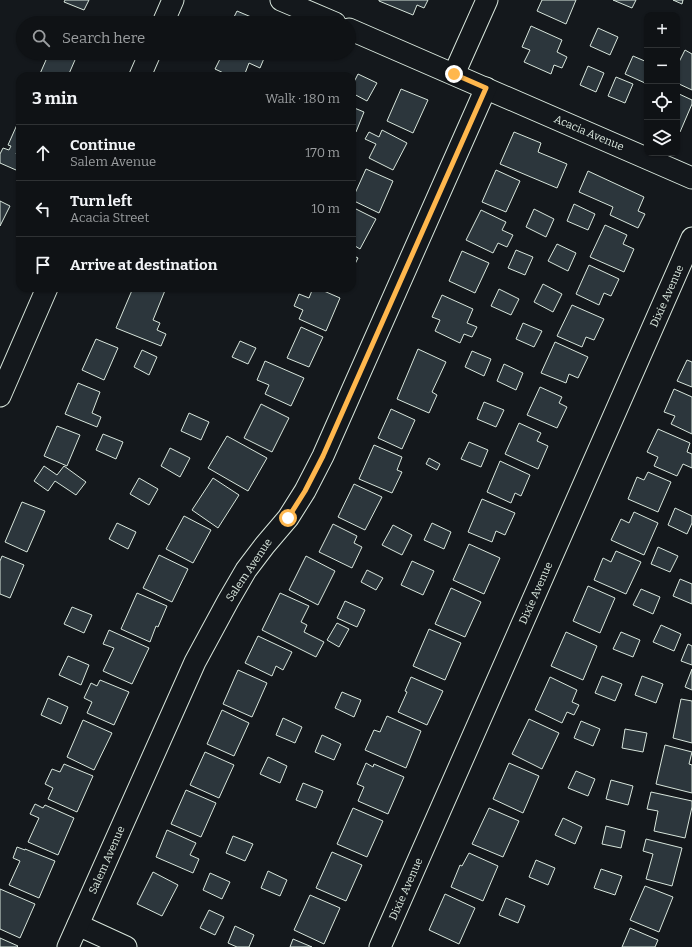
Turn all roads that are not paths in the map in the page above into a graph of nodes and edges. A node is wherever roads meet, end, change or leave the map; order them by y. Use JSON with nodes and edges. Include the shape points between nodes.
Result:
{"nodes":[{"id":1,"x":173,"y":0,"type":"edge"},
{"id":2,"x":281,"y":0,"type":"edge"},
{"id":3,"x":487,"y":0,"type":"edge"},
{"id":4,"x":166,"y":16,"type":"edge"},
{"id":5,"x":319,"y":16,"type":"edge"},
{"id":6,"x":356,"y":32,"type":"edge"},
{"id":7,"x":147,"y":60,"type":"edge"},
{"id":8,"x":142,"y":72,"type":"edge"},
{"id":9,"x":454,"y":74,"type":"junction"},
{"id":10,"x":486,"y":88,"type":"junction"},
{"id":11,"x":692,"y":178,"type":"edge"},
{"id":12,"x":692,"y":238,"type":"edge"},
{"id":13,"x":45,"y":292,"type":"edge"},
{"id":14,"x":0,"y":396,"type":"edge"},
{"id":15,"x":78,"y":925,"type":"junction"},
{"id":16,"x":68,"y":947,"type":"edge"},
{"id":17,"x":126,"y":947,"type":"edge"},
{"id":18,"x":380,"y":947,"type":"edge"}],
"edges":[{"from":1,"to":4,"type":"street"},
{"from":2,"to":5,"type":"street"},
{"from":3,"to":9,"type":"street"},
{"from":6,"to":9,"type":"street"},
{"from":7,"to":8,"type":"street"},
{"from":9,"to":10,"type":"street","name":"Acacia Avenue"},
{"from":10,"to":11,"type":"street","name":"Acacia Avenue"},
{"from":10,"to":15,"type":"street","name":"Salem Avenue","via":[[323,456],[288,518],[246,570],[195,662]]},
{"from":12,"to":18,"type":"street","name":"Dixie Avenue"},
{"from":13,"to":14,"type":"street"},
{"from":15,"to":16,"type":"street","name":"Salem Avenue"},
{"from":15,"to":17,"type":"street"}]}
